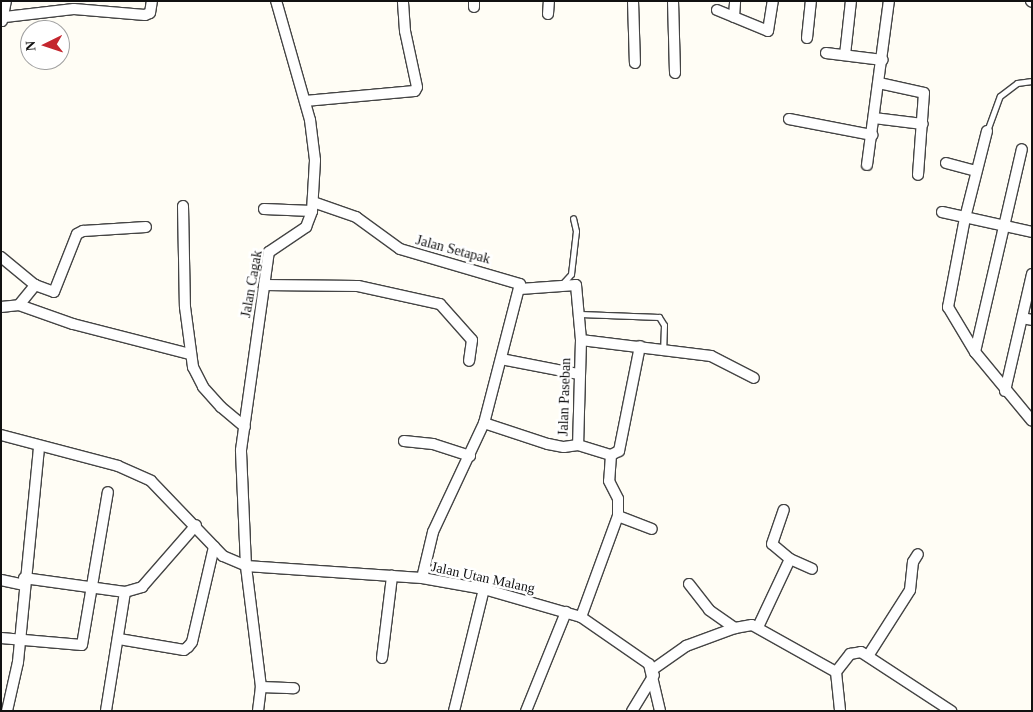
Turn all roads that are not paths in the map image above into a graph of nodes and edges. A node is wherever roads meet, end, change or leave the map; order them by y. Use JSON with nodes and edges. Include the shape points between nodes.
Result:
{"nodes":[{"id":1,"x":6,"y":1,"type":"edge"},
{"id":2,"x":152,"y":1,"type":"edge"},
{"id":3,"x":276,"y":1,"type":"edge"},
{"id":4,"x":403,"y":1,"type":"edge"},
{"id":5,"x":549,"y":1,"type":"edge"},
{"id":6,"x":633,"y":1,"type":"edge"},
{"id":7,"x":673,"y":1,"type":"edge"},
{"id":8,"x":735,"y":1,"type":"edge"},
{"id":9,"x":773,"y":1,"type":"edge"},
{"id":10,"x":811,"y":1,"type":"edge"},
{"id":11,"x":851,"y":1,"type":"edge"},
{"id":12,"x":889,"y":1,"type":"edge"},
{"id":13,"x":74,"y":5,"type":"edge"},
{"id":14,"x":109,"y":6,"type":"edge"},
{"id":15,"x":717,"y":10,"type":"dead end"},
{"id":16,"x":548,"y":14,"type":"dead end"},
{"id":17,"x":734,"y":17,"type":"junction"},
{"id":18,"x":3,"y":19,"type":"edge"},
{"id":19,"x":807,"y":38,"type":"dead end"},
{"id":20,"x":826,"y":53,"type":"dead end"},
{"id":21,"x":845,"y":55,"type":"junction"},
{"id":22,"x":883,"y":60,"type":"junction"},
{"id":23,"x":635,"y":63,"type":"dead end"},
{"id":24,"x":675,"y":73,"type":"dead end"},
{"id":25,"x":1032,"y":81,"type":"edge"},
{"id":26,"x":879,"y":83,"type":"junction"},
{"id":27,"x":305,"y":101,"type":"junction"},
{"id":28,"x":874,"y":118,"type":"junction"},
{"id":29,"x":789,"y":119,"type":"dead end"},
{"id":30,"x":923,"y":124,"type":"junction"},
{"id":31,"x":988,"y":130,"type":"joint"},
{"id":32,"x":872,"y":135,"type":"junction"},
{"id":33,"x":1022,"y":149,"type":"dead end"},
{"id":34,"x":946,"y":163,"type":"dead end"},
{"id":35,"x":867,"y":165,"type":"dead end"},
{"id":36,"x":976,"y":171,"type":"junction"},
{"id":37,"x":918,"y":175,"type":"dead end"},
{"id":38,"x":183,"y":206,"type":"dead end"},
{"id":39,"x":312,"y":207,"type":"junction"},
{"id":40,"x":264,"y":209,"type":"dead end"},
{"id":41,"x":942,"y":212,"type":"dead end"},
{"id":42,"x":573,"y":218,"type":"dead end"},
{"id":43,"x":965,"y":218,"type":"junction"},
{"id":44,"x":146,"y":227,"type":"dead end"},
{"id":45,"x":1003,"y":227,"type":"junction"},
{"id":46,"x":1032,"y":232,"type":"edge"},
{"id":47,"x":1,"y":257,"type":"edge"},
{"id":48,"x":1032,"y":274,"type":"edge"},
{"id":49,"x":35,"y":285,"type":"junction"},
{"id":50,"x":264,"y":285,"type":"junction"},
{"id":51,"x":560,"y":285,"type":"junction"},
{"id":52,"x":520,"y":289,"type":"junction"},
{"id":53,"x":19,"y":306,"type":"junction"},
{"id":54,"x":1,"y":307,"type":"edge"},
{"id":55,"x":580,"y":314,"type":"junction"},
{"id":56,"x":1027,"y":319,"type":"edge"},
{"id":57,"x":581,"y":340,"type":"junction"},
{"id":58,"x":640,"y":346,"type":"junction"},
{"id":59,"x":663,"y":349,"type":"junction"},
{"id":60,"x":976,"y":352,"type":"junction"},
{"id":61,"x":190,"y":354,"type":"junction"},
{"id":62,"x":501,"y":360,"type":"junction"},
{"id":63,"x":469,"y":361,"type":"dead end"},
{"id":64,"x":578,"y":374,"type":"junction"},
{"id":65,"x":754,"y":378,"type":"dead end"},
{"id":66,"x":1005,"y":391,"type":"junction"},
{"id":67,"x":1032,"y":421,"type":"edge"},
{"id":68,"x":484,"y":423,"type":"junction"},
{"id":69,"x":245,"y":427,"type":"junction"},
{"id":70,"x":1,"y":435,"type":"edge"},
{"id":71,"x":404,"y":441,"type":"dead end"},
{"id":72,"x":578,"y":445,"type":"junction"},
{"id":73,"x":39,"y":447,"type":"junction"},
{"id":74,"x":611,"y":454,"type":"junction"},
{"id":75,"x":470,"y":456,"type":"junction"},
{"id":76,"x":108,"y":492,"type":"dead end"},
{"id":77,"x":784,"y":510,"type":"dead end"},
{"id":78,"x":618,"y":516,"type":"junction"},
{"id":79,"x":196,"y":525,"type":"junction"},
{"id":80,"x":652,"y":529,"type":"dead end"},
{"id":81,"x":214,"y":547,"type":"junction"},
{"id":82,"x":918,"y":554,"type":"dead end"},
{"id":83,"x":790,"y":559,"type":"junction"},
{"id":84,"x":246,"y":566,"type":"junction"},
{"id":85,"x":812,"y":569,"type":"dead end"},
{"id":86,"x":392,"y":576,"type":"junction"},
{"id":87,"x":422,"y":578,"type":"junction"},
{"id":88,"x":1,"y":580,"type":"edge"},
{"id":89,"x":24,"y":582,"type":"junction"},
{"id":90,"x":689,"y":584,"type":"dead end"},
{"id":91,"x":90,"y":588,"type":"junction"},
{"id":92,"x":484,"y":589,"type":"junction"},
{"id":93,"x":125,"y":592,"type":"junction"},
{"id":94,"x":566,"y":612,"type":"junction"},
{"id":95,"x":581,"y":617,"type":"junction"},
{"id":96,"x":758,"y":627,"type":"junction"},
{"id":97,"x":734,"y":628,"type":"junction"},
{"id":98,"x":1,"y":638,"type":"edge"},
{"id":99,"x":119,"y":639,"type":"junction"},
{"id":100,"x":19,"y":641,"type":"junction"},
{"id":101,"x":868,"y":656,"type":"junction"},
{"id":102,"x":382,"y":658,"type":"dead end"},
{"id":103,"x":653,"y":672,"type":"junction"},
{"id":104,"x":836,"y":672,"type":"junction"},
{"id":105,"x":262,"y":687,"type":"junction"},
{"id":106,"x":294,"y":688,"type":"dead end"},
{"id":107,"x":6,"y":711,"type":"edge"},
{"id":108,"x":106,"y":711,"type":"edge"},
{"id":109,"x":258,"y":711,"type":"edge"},
{"id":110,"x":454,"y":711,"type":"edge"},
{"id":111,"x":526,"y":711,"type":"edge"},
{"id":112,"x":632,"y":711,"type":"edge"},
{"id":113,"x":660,"y":711,"type":"edge"},
{"id":114,"x":840,"y":711,"type":"edge"},
{"id":115,"x":951,"y":711,"type":"edge"}],
"edges":[{"from":1,"to":18,"type":"street"},
{"from":2,"to":14,"type":"street","via":[[147,15]]},
{"from":3,"to":27,"type":"street"},
{"from":4,"to":27,"type":"street","via":[[405,31],[418,87],[415,91]]},
{"from":5,"to":16,"type":"street"},
{"from":6,"to":23,"type":"street"},
{"from":7,"to":24,"type":"street"},
{"from":8,"to":17,"type":"street"},
{"from":9,"to":17,"type":"street","via":[[768,32]]},
{"from":10,"to":19,"type":"street"},
{"from":11,"to":21,"type":"street"},
{"from":12,"to":22,"type":"street"},
{"from":13,"to":14,"type":"street"},
{"from":13,"to":18,"type":"street"},
{"from":15,"to":17,"type":"street"},
{"from":20,"to":21,"type":"street"},
{"from":21,"to":22,"type":"street"},
{"from":22,"to":26,"type":"street"},
{"from":25,"to":31,"type":"lane","via":[[1017,83],[1000,96]]},
{"from":26,"to":28,"type":"street"},
{"from":26,"to":30,"type":"street","via":[[924,92]]},
{"from":27,"to":39,"type":"street","via":[[314,147]]},
{"from":28,"to":30,"type":"street"},
{"from":28,"to":32,"type":"street"},
{"from":29,"to":32,"type":"street"},
{"from":30,"to":37,"type":"street"},
{"from":31,"to":36,"type":"street"},
{"from":32,"to":35,"type":"street"},
{"from":33,"to":45,"type":"street"},
{"from":34,"to":36,"type":"street"},
{"from":36,"to":43,"type":"street"},
{"from":38,"to":61,"type":"street","via":[[185,307]]},
{"from":39,"to":40,"type":"street"},
{"from":39,"to":50,"type":"street","name":"Jalan Cagak","via":[[304,229],[270,249]]},
{"from":39,"to":52,"type":"street","name":"Jalan Setapak","via":[[356,217],[400,249],[517,281]]},
{"from":41,"to":43,"type":"street"},
{"from":42,"to":51,"type":"lane","via":[[576,231],[571,274]]},
{"from":43,"to":45,"type":"street"},
{"from":43,"to":60,"type":"street","via":[[948,306]]},
{"from":44,"to":49,"type":"street","via":[[83,230],[77,234],[54,292]]},
{"from":45,"to":46,"type":"street"},
{"from":45,"to":60,"type":"street"},
{"from":47,"to":49,"type":"street"},
{"from":48,"to":56,"type":"street"},
{"from":49,"to":53,"type":"street"},
{"from":50,"to":63,"type":"street","via":[[358,286],[440,304],[472,340]]},
{"from":50,"to":69,"type":"street","name":"Jalan Cagak"},
{"from":51,"to":52,"type":"street"},
{"from":51,"to":55,"type":"street","name":"Jalan Paseban","via":[[576,285]]},
{"from":52,"to":62,"type":"street"},
{"from":53,"to":54,"type":"street"},
{"from":53,"to":61,"type":"street","via":[[73,324]]},
{"from":55,"to":57,"type":"street","name":"Jalan Paseban"},
{"from":55,"to":59,"type":"lane","via":[[660,317],[664,325]]},
{"from":56,"to":66,"type":"street"},
{"from":57,"to":58,"type":"street","name":"Jalan Paseban"},
{"from":57,"to":64,"type":"street","name":"Jalan Paseban"},
{"from":58,"to":59,"type":"street","name":"Jalan Paseban"},
{"from":58,"to":74,"type":"street","via":[[619,451]]},
{"from":59,"to":65,"type":"street","name":"Jalan Paseban","via":[[711,356]]},
{"from":60,"to":66,"type":"street"},
{"from":61,"to":69,"type":"street","via":[[203,386]]},
{"from":62,"to":64,"type":"street"},
{"from":62,"to":68,"type":"street"},
{"from":64,"to":72,"type":"street","name":"Jalan Paseban"},
{"from":66,"to":67,"type":"street"},
{"from":68,"to":72,"type":"street","via":[[548,444]]},
{"from":68,"to":75,"type":"street"},
{"from":69,"to":84,"type":"street","name":"Jalan Cagak","via":[[242,450]]},
{"from":70,"to":73,"type":"street","name":"Jalan Utan Malang"},
{"from":71,"to":75,"type":"street","via":[[434,444]]},
{"from":72,"to":74,"type":"street","name":"Jalan Paseban"},
{"from":73,"to":79,"type":"street","name":"Jalan Utan Malang","via":[[135,473],[167,495]]},
{"from":73,"to":89,"type":"street"},
{"from":74,"to":78,"type":"street","via":[[609,480],[618,499]]},
{"from":75,"to":87,"type":"street","via":[[433,532]]},
{"from":76,"to":91,"type":"street"},
{"from":77,"to":83,"type":"street","via":[[772,544]]},
{"from":78,"to":80,"type":"street"},
{"from":78,"to":95,"type":"street"},
{"from":79,"to":81,"type":"street","name":"Jalan Utan Malang"},
{"from":79,"to":93,"type":"street","via":[[142,588]]},
{"from":81,"to":84,"type":"street","name":"Jalan Utan Malang","via":[[223,556]]},
{"from":81,"to":99,"type":"street","via":[[192,642],[188,647],[184,650]]},
{"from":82,"to":101,"type":"street","via":[[913,562],[910,590]]},
{"from":83,"to":85,"type":"street"},
{"from":83,"to":96,"type":"street"},
{"from":84,"to":86,"type":"street","name":"Jalan Utan Malang"},
{"from":84,"to":105,"type":"street","name":"Jalan Cagak"},
{"from":86,"to":87,"type":"street","name":"Jalan Utan Malang"},
{"from":86,"to":102,"type":"street"},
{"from":87,"to":92,"type":"street","name":"Jalan Utan Malang"},
{"from":88,"to":89,"type":"street"},
{"from":89,"to":91,"type":"street"},
{"from":89,"to":100,"type":"street"},
{"from":90,"to":97,"type":"street","via":[[709,610]]},
{"from":91,"to":93,"type":"street"},
{"from":91,"to":100,"type":"street","via":[[81,646]]},
{"from":92,"to":94,"type":"street","name":"Jalan Utan Malang"},
{"from":92,"to":110,"type":"street"},
{"from":93,"to":99,"type":"street"},
{"from":94,"to":95,"type":"street","name":"Jalan Utan Malang"},
{"from":94,"to":111,"type":"street"},
{"from":95,"to":103,"type":"street","name":"Jalan Utan Malang","via":[[638,654]]},
{"from":96,"to":97,"type":"street"},
{"from":96,"to":104,"type":"street"},
{"from":97,"to":103,"type":"street","via":[[675,652]]},
{"from":98,"to":100,"type":"street"},
{"from":99,"to":108,"type":"street"},
{"from":100,"to":107,"type":"street","via":[[18,662]]},
{"from":101,"to":104,"type":"street","via":[[852,653]]},
{"from":101,"to":115,"type":"street"},
{"from":103,"to":112,"type":"street"},
{"from":103,"to":113,"type":"street"},
{"from":104,"to":114,"type":"street"},
{"from":105,"to":106,"type":"street"},
{"from":105,"to":109,"type":"street","name":"Jalan Cagak"}]}
